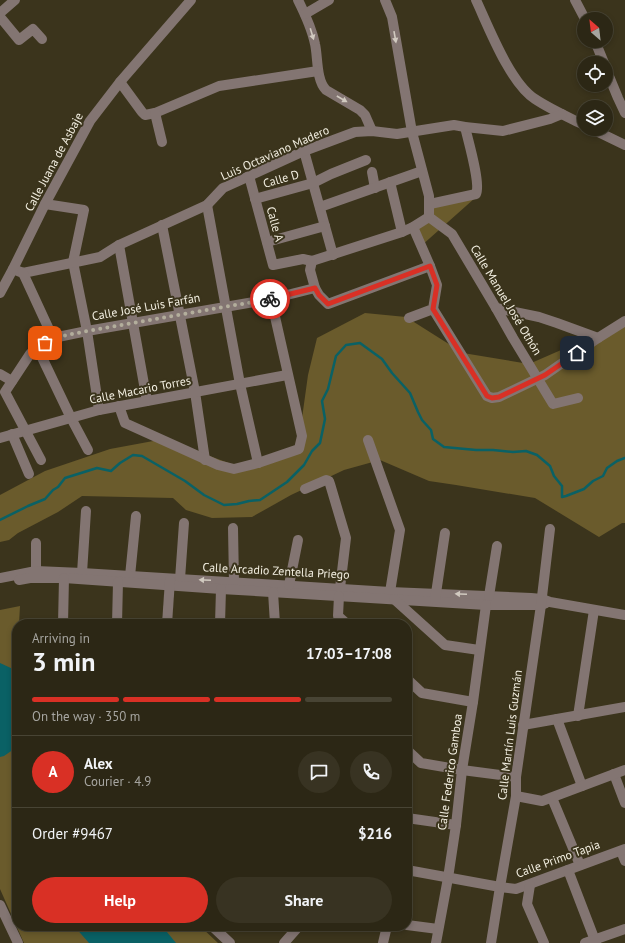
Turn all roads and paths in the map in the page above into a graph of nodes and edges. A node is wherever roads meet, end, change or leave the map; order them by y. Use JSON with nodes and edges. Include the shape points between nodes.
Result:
{"nodes":[{"id":1,"x":15,"y":0,"type":"edge"},
{"id":2,"x":191,"y":0,"type":"edge"},
{"id":3,"x":298,"y":0,"type":"edge"},
{"id":4,"x":329,"y":0,"type":"edge"},
{"id":5,"x":385,"y":0,"type":"edge"},
{"id":6,"x":476,"y":0,"type":"edge"},
{"id":7,"x":575,"y":0,"type":"edge"},
{"id":8,"x":581,"y":12,"type":"edge"},
{"id":9,"x":0,"y":13,"type":"edge"},
{"id":10,"x":306,"y":14,"type":"junction"},
{"id":11,"x":0,"y":17,"type":"edge"},
{"id":12,"x":42,"y":39,"type":"dead end"},
{"id":13,"x":318,"y":71,"type":"junction"},
{"id":14,"x":120,"y":82,"type":"junction"},
{"id":15,"x":613,"y":86,"type":"edge"},
{"id":16,"x":625,"y":112,"type":"edge"},
{"id":17,"x":155,"y":113,"type":"junction"},
{"id":18,"x":562,"y":114,"type":"junction"},
{"id":19,"x":577,"y":122,"type":"edge"},
{"id":20,"x":465,"y":128,"type":"junction"},
{"id":21,"x":372,"y":131,"type":"junction"},
{"id":22,"x":412,"y":132,"type":"junction"},
{"id":23,"x":606,"y":136,"type":"edge"},
{"id":24,"x":162,"y":142,"type":"dead end"},
{"id":25,"x":625,"y":145,"type":"edge"},
{"id":26,"x":304,"y":151,"type":"junction"},
{"id":27,"x":366,"y":160,"type":"dead end"},
{"id":28,"x":422,"y":171,"type":"junction"},
{"id":29,"x":372,"y":172,"type":"dead end"},
{"id":30,"x":249,"y":176,"type":"junction"},
{"id":31,"x":390,"y":182,"type":"junction"},
{"id":32,"x":313,"y":183,"type":"junction"},
{"id":33,"x":375,"y":188,"type":"junction"},
{"id":34,"x":255,"y":199,"type":"junction"},
{"id":35,"x":45,"y":204,"type":"junction"},
{"id":36,"x":430,"y":204,"type":"junction"},
{"id":37,"x":207,"y":205,"type":"junction"},
{"id":38,"x":320,"y":207,"type":"junction"},
{"id":39,"x":429,"y":217,"type":"junction"},
{"id":40,"x":162,"y":225,"type":"junction"},
{"id":41,"x":325,"y":226,"type":"junction"},
{"id":42,"x":414,"y":228,"type":"junction"},
{"id":43,"x":402,"y":232,"type":"junction"},
{"id":44,"x":267,"y":242,"type":"junction"},
{"id":45,"x":119,"y":245,"type":"junction"},
{"id":46,"x":332,"y":255,"type":"junction"},
{"id":47,"x":312,"y":261,"type":"junction"},
{"id":48,"x":74,"y":262,"type":"junction"},
{"id":49,"x":430,"y":266,"type":"junction"},
{"id":50,"x":13,"y":269,"type":"junction"},
{"id":51,"x":23,"y":273,"type":"junction"},
{"id":52,"x":315,"y":288,"type":"junction"},
{"id":53,"x":0,"y":293,"type":"edge"},
{"id":54,"x":271,"y":299,"type":"junction"},
{"id":55,"x":225,"y":307,"type":"junction"},
{"id":56,"x":496,"y":308,"type":"junction"},
{"id":57,"x":433,"y":309,"type":"junction"},
{"id":58,"x":180,"y":314,"type":"junction"},
{"id":59,"x":409,"y":318,"type":"dead end"},
{"id":60,"x":625,"y":321,"type":"edge"},
{"id":61,"x":133,"y":323,"type":"junction"},
{"id":62,"x":87,"y":331,"type":"junction"},
{"id":63,"x":53,"y":338,"type":"junction"},
{"id":64,"x":598,"y":338,"type":"junction"},
{"id":65,"x":37,"y":347,"type":"junction"},
{"id":66,"x":0,"y":374,"type":"edge"},
{"id":67,"x":287,"y":374,"type":"junction"},
{"id":68,"x":537,"y":379,"type":"junction"},
{"id":69,"x":12,"y":381,"type":"junction"},
{"id":70,"x":240,"y":384,"type":"junction"},
{"id":71,"x":195,"y":392,"type":"junction"},
{"id":72,"x":578,"y":398,"type":"dead end"},
{"id":73,"x":147,"y":401,"type":"junction"},
{"id":74,"x":119,"y":406,"type":"junction"},
{"id":75,"x":99,"y":410,"type":"junction"},
{"id":76,"x":71,"y":418,"type":"junction"},
{"id":77,"x":26,"y":430,"type":"junction"},
{"id":78,"x":12,"y":434,"type":"junction"},
{"id":79,"x":0,"y":438,"type":"edge"},
{"id":80,"x":368,"y":440,"type":"dead end"},
{"id":81,"x":88,"y":450,"type":"dead end"},
{"id":82,"x":41,"y":460,"type":"dead end"},
{"id":83,"x":204,"y":460,"type":"junction"},
{"id":84,"x":258,"y":463,"type":"junction"},
{"id":85,"x":29,"y":474,"type":"dead end"},
{"id":86,"x":306,"y":489,"type":"dead end"},
{"id":87,"x":86,"y":511,"type":"dead end"},
{"id":88,"x":136,"y":516,"type":"dead end"},
{"id":89,"x":184,"y":523,"type":"dead end"},
{"id":90,"x":233,"y":528,"type":"dead end"},
{"id":91,"x":550,"y":529,"type":"dead end"},
{"id":92,"x":445,"y":533,"type":"dead end"},
{"id":93,"x":298,"y":540,"type":"dead end"},
{"id":94,"x":36,"y":544,"type":"dead end"},
{"id":95,"x":497,"y":546,"type":"dead end"},
{"id":96,"x":36,"y":571,"type":"junction"},
{"id":97,"x":82,"y":573,"type":"junction"},
{"id":98,"x":130,"y":576,"type":"junction"},
{"id":99,"x":0,"y":578,"type":"edge"},
{"id":100,"x":64,"y":578,"type":"junction"},
{"id":101,"x":174,"y":581,"type":"junction"},
{"id":102,"x":118,"y":582,"type":"junction"},
{"id":103,"x":234,"y":582,"type":"junction"},
{"id":104,"x":0,"y":585,"type":"edge"},
{"id":105,"x":290,"y":585,"type":"junction"},
{"id":106,"x":221,"y":589,"type":"junction"},
{"id":107,"x":273,"y":592,"type":"junction"},
{"id":108,"x":340,"y":592,"type":"junction"},
{"id":109,"x":392,"y":596,"type":"junction"},
{"id":110,"x":435,"y":597,"type":"junction"},
{"id":111,"x":488,"y":600,"type":"junction"},
{"id":112,"x":544,"y":602,"type":"junction"},
{"id":113,"x":594,"y":610,"type":"junction"},
{"id":114,"x":625,"y":615,"type":"edge"},
{"id":115,"x":63,"y":619,"type":"edge"},
{"id":116,"x":117,"y":619,"type":"edge"},
{"id":117,"x":168,"y":619,"type":"edge"},
{"id":118,"x":220,"y":619,"type":"edge"},
{"id":119,"x":275,"y":619,"type":"edge"},
{"id":120,"x":341,"y":619,"type":"edge"},
{"id":121,"x":479,"y":650,"type":"junction"},
{"id":122,"x":412,"y":684,"type":"edge"},
{"id":123,"x":473,"y":702,"type":"junction"},
{"id":124,"x":625,"y":707,"type":"edge"},
{"id":125,"x":578,"y":716,"type":"junction"},
{"id":126,"x":557,"y":719,"type":"junction"},
{"id":127,"x":523,"y":725,"type":"junction"},
{"id":128,"x":412,"y":755,"type":"edge"},
{"id":129,"x":462,"y":770,"type":"junction"},
{"id":130,"x":625,"y":770,"type":"edge"},
{"id":131,"x":614,"y":774,"type":"junction"},
{"id":132,"x":516,"y":776,"type":"junction"},
{"id":133,"x":582,"y":786,"type":"junction"},
{"id":134,"x":516,"y":796,"type":"junction"},
{"id":135,"x":552,"y":798,"type":"junction"},
{"id":136,"x":625,"y":803,"type":"edge"},
{"id":137,"x":412,"y":819,"type":"edge"},
{"id":138,"x":456,"y":824,"type":"junction"},
{"id":139,"x":623,"y":850,"type":"edge"},
{"id":140,"x":625,"y":861,"type":"edge"},
{"id":141,"x":580,"y":865,"type":"junction"},
{"id":142,"x":568,"y":870,"type":"junction"},
{"id":143,"x":412,"y":871,"type":"edge"},
{"id":144,"x":448,"y":878,"type":"junction"},
{"id":145,"x":530,"y":885,"type":"junction"},
{"id":146,"x":500,"y":887,"type":"junction"},
{"id":147,"x":0,"y":906,"type":"edge"},
{"id":148,"x":412,"y":925,"type":"edge"},
{"id":149,"x":625,"y":928,"type":"edge"},
{"id":150,"x":438,"y":929,"type":"junction"},
{"id":151,"x":12,"y":931,"type":"edge"},
{"id":152,"x":12,"y":931,"type":"edge"},
{"id":153,"x":218,"y":931,"type":"edge"},
{"id":154,"x":224,"y":931,"type":"edge"},
{"id":155,"x":295,"y":931,"type":"edge"},
{"id":156,"x":386,"y":931,"type":"edge"},
{"id":157,"x":221,"y":934,"type":"junction"},
{"id":158,"x":596,"y":941,"type":"edge"},
{"id":159,"x":18,"y":943,"type":"edge"},
{"id":160,"x":230,"y":943,"type":"edge"},
{"id":161,"x":284,"y":943,"type":"edge"},
{"id":162,"x":383,"y":943,"type":"edge"},
{"id":163,"x":436,"y":943,"type":"edge"},
{"id":164,"x":491,"y":943,"type":"edge"},
{"id":165,"x":544,"y":943,"type":"edge"},
{"id":166,"x":585,"y":943,"type":"edge"}],
"edges":[{"from":1,"to":9,"type":"street"},
{"from":2,"to":14,"type":"street","name":"Calle Juana de Asbaje"},
{"from":3,"to":10,"type":"street"},
{"from":4,"to":10,"type":"street"},
{"from":5,"to":22,"type":"street","one_way":true,"via":[[392,17]]},
{"from":6,"to":18,"type":"street","via":[[507,64],[522,88],[534,99]]},
{"from":7,"to":8,"type":"street"},
{"from":10,"to":13,"type":"street","one_way":true,"via":[[315,44]]},
{"from":11,"to":12,"type":"street","via":[[19,40],[33,29]]},
{"from":13,"to":17,"type":"street","via":[[219,86]]},
{"from":13,"to":21,"type":"street","one_way":true,"via":[[322,86],[360,110]]},
{"from":14,"to":17,"type":"street","via":[[142,112],[146,115]]},
{"from":14,"to":35,"type":"street","name":"Calle Juana de Asbaje","via":[[90,121]]},
{"from":15,"to":16,"type":"street"},
{"from":17,"to":24,"type":"street"},
{"from":18,"to":19,"type":"street"},
{"from":18,"to":20,"type":"street","name":"Luis Octaviano Madero","via":[[503,131]]},
{"from":20,"to":22,"type":"street","name":"Luis Octaviano Madero","via":[[454,125]]},
{"from":20,"to":36,"type":"street","via":[[478,191],[476,194]]},
{"from":21,"to":22,"type":"street","name":"Luis Octaviano Madero","via":[[397,134]]},
{"from":21,"to":26,"type":"street","name":"Luis Octaviano Madero","via":[[355,132]]},
{"from":22,"to":28,"type":"street"},
{"from":23,"to":25,"type":"street"},
{"from":26,"to":30,"type":"street","name":"Luis Octaviano Madero"},
{"from":26,"to":32,"type":"street"},
{"from":27,"to":32,"type":"street","name":"Calle D"},
{"from":28,"to":31,"type":"street"},
{"from":28,"to":36,"type":"street"},
{"from":29,"to":33,"type":"street"},
{"from":30,"to":34,"type":"street","name":"Calle A"},
{"from":30,"to":37,"type":"street","name":"Luis Octaviano Madero","via":[[224,188]]},
{"from":31,"to":33,"type":"street"},
{"from":31,"to":43,"type":"street"},
{"from":32,"to":34,"type":"street","name":"Calle D"},
{"from":32,"to":38,"type":"street"},
{"from":33,"to":38,"type":"street"},
{"from":34,"to":44,"type":"street","name":"Calle A"},
{"from":35,"to":48,"type":"street","via":[[84,210]]},
{"from":35,"to":50,"type":"street","name":"Calle Juana de Asbaje"},
{"from":36,"to":39,"type":"street"},
{"from":37,"to":40,"type":"street","name":"Luis Octaviano Madero"},
{"from":37,"to":55,"type":"street"},
{"from":38,"to":41,"type":"street"},
{"from":39,"to":42,"type":"street"},
{"from":39,"to":56,"type":"street","name":"Calle Manuel José Othón","via":[[452,234]]},
{"from":40,"to":45,"type":"street","name":"Luis Octaviano Madero"},
{"from":40,"to":58,"type":"street"},
{"from":41,"to":44,"type":"street"},
{"from":41,"to":46,"type":"street"},
{"from":42,"to":43,"type":"street"},
{"from":42,"to":49,"type":"street"},
{"from":43,"to":46,"type":"street"},
{"from":44,"to":47,"type":"street","name":"Calle A","via":[[273,265],[303,259]]},
{"from":45,"to":48,"type":"street","name":"Luis Octaviano Madero","via":[[100,257]]},
{"from":45,"to":61,"type":"street"},
{"from":46,"to":47,"type":"street"},
{"from":47,"to":52,"type":"street","via":[[310,270]]},
{"from":48,"to":51,"type":"street","name":"Luis Octaviano Madero"},
{"from":48,"to":62,"type":"street"},
{"from":49,"to":52,"type":"street","via":[[328,304]]},
{"from":49,"to":57,"type":"street","via":[[437,285]]},
{"from":50,"to":51,"type":"street"},
{"from":50,"to":53,"type":"street","name":"Calle Juana de Asbaje"},
{"from":51,"to":63,"type":"street"},
{"from":52,"to":54,"type":"street","name":"Calle José Luis Farfán"},
{"from":54,"to":55,"type":"street","name":"Calle José Luis Farfán"},
{"from":54,"to":67,"type":"street"},
{"from":55,"to":58,"type":"street","name":"Calle José Luis Farfán"},
{"from":55,"to":70,"type":"street"},
{"from":56,"to":64,"type":"street","via":[[539,317]]},
{"from":56,"to":68,"type":"street","name":"Calle Manuel José Othón"},
{"from":57,"to":59,"type":"street"},
{"from":57,"to":68,"type":"street","via":[[487,396],[499,397]]},
{"from":58,"to":61,"type":"street","name":"Calle José Luis Farfán"},
{"from":58,"to":71,"type":"street"},
{"from":60,"to":64,"type":"street"},
{"from":61,"to":62,"type":"street","name":"Calle José Luis Farfán"},
{"from":61,"to":73,"type":"street"},
{"from":62,"to":63,"type":"street","name":"Calle José Luis Farfán"},
{"from":62,"to":75,"type":"street"},
{"from":63,"to":65,"type":"street","name":"Calle José Luis Farfán"},
{"from":64,"to":68,"type":"street"},
{"from":65,"to":69,"type":"street","name":"Calle José Luis Farfán"},
{"from":65,"to":76,"type":"street"},
{"from":66,"to":69,"type":"street"},
{"from":67,"to":70,"type":"street","name":"Calle Macario Torres"},
{"from":67,"to":84,"type":"street","via":[[302,436],[298,449]]},
{"from":68,"to":72,"type":"street","name":"Calle Manuel José Othón","via":[[553,404]]},
{"from":69,"to":77,"type":"street","name":"Calle José Luis Farfán","via":[[5,392]]},
{"from":70,"to":71,"type":"street","name":"Calle Macario Torres"},
{"from":70,"to":84,"type":"street"},
{"from":71,"to":73,"type":"street","name":"Calle Macario Torres"},
{"from":71,"to":83,"type":"street"},
{"from":73,"to":74,"type":"street","name":"Calle Macario Torres"},
{"from":74,"to":75,"type":"street","name":"Calle Macario Torres"},
{"from":74,"to":83,"type":"street","via":[[125,423]]},
{"from":75,"to":76,"type":"street","name":"Calle Macario Torres"},
{"from":76,"to":77,"type":"street","name":"Calle Macario Torres"},
{"from":76,"to":81,"type":"street"},
{"from":77,"to":78,"type":"street","name":"Calle Macario Torres"},
{"from":77,"to":82,"type":"street"},
{"from":78,"to":79,"type":"street","name":"Calle Macario Torres"},
{"from":78,"to":85,"type":"street"},
{"from":80,"to":109,"type":"street","via":[[400,530]]},
{"from":83,"to":84,"type":"street","via":[[234,469]]},
{"from":86,"to":108,"type":"street","via":[[326,480],[330,484],[346,538]]},
{"from":87,"to":97,"type":"street"},
{"from":88,"to":98,"type":"street"},
{"from":89,"to":101,"type":"street"},
{"from":90,"to":103,"type":"street"},
{"from":91,"to":112,"type":"street","name":"Calle Martín Luis Guzmán"},
{"from":92,"to":110,"type":"street"},
{"from":93,"to":105,"type":"street"},
{"from":94,"to":96,"type":"street"},
{"from":95,"to":111,"type":"street","name":"Calle Federico Gamboa"},
{"from":96,"to":97,"type":"street","name":"Calle Arcadio Zentella Priego"},
{"from":96,"to":99,"type":"street","name":"Calle Arcadio Zentella Priego"},
{"from":97,"to":98,"type":"street","name":"Calle Arcadio Zentella Priego"},
{"from":98,"to":101,"type":"street","name":"Calle Arcadio Zentella Priego"},
{"from":100,"to":102,"type":"street","name":"Calle Arcadio Zentella Priego"},
{"from":100,"to":104,"type":"street","name":"Calle Arcadio Zentella Priego","via":[[30,578]]},
{"from":100,"to":115,"type":"street"},
{"from":101,"to":102,"type":"street","name":"Calle Arcadio Zentella Priego"},
{"from":103,"to":101,"type":"street","name":"Calle Arcadio Zentella Priego","one_way":true},
{"from":101,"to":106,"type":"street","name":"Calle Arcadio Zentella Priego"},
{"from":101,"to":117,"type":"street"},
{"from":102,"to":116,"type":"street"},
{"from":103,"to":105,"type":"street","name":"Calle Arcadio Zentella Priego"},
{"from":105,"to":108,"type":"street","name":"Calle Arcadio Zentella Priego"},
{"from":106,"to":107,"type":"street","name":"Calle Arcadio Zentella Priego"},
{"from":106,"to":118,"type":"street"},
{"from":107,"to":108,"type":"street","name":"Calle Arcadio Zentella Priego"},
{"from":107,"to":119,"type":"street"},
{"from":108,"to":109,"type":"street","name":"Calle Arcadio Zentella Priego"},
{"from":108,"to":120,"type":"street","via":[[338,616]]},
{"from":109,"to":110,"type":"street","name":"Calle Arcadio Zentella Priego"},
{"from":109,"to":121,"type":"street","via":[[445,645]]},
{"from":110,"to":111,"type":"street","name":"Calle Arcadio Zentella Priego"},
{"from":111,"to":112,"type":"street","name":"Calle Arcadio Zentella Priego"},
{"from":111,"to":121,"type":"street","name":"Calle Federico Gamboa"},
{"from":112,"to":113,"type":"street","name":"Calle Arcadio Zentella Priego"},
{"from":112,"to":127,"type":"street","name":"Calle Martín Luis Guzmán"},
{"from":113,"to":114,"type":"street","name":"Calle Arcadio Zentella Priego"},
{"from":113,"to":125,"type":"street"},
{"from":121,"to":123,"type":"street","name":"Calle Federico Gamboa"},
{"from":122,"to":123,"type":"street","via":[[422,693]]},
{"from":123,"to":129,"type":"street","name":"Calle Federico Gamboa"},
{"from":124,"to":125,"type":"street"},
{"from":125,"to":126,"type":"street"},
{"from":126,"to":127,"type":"street"},
{"from":126,"to":133,"type":"street"},
{"from":127,"to":132,"type":"street","name":"Calle Martín Luis Guzmán"},
{"from":128,"to":129,"type":"street","via":[[420,762]]},
{"from":129,"to":132,"type":"street"},
{"from":129,"to":138,"type":"street","name":"Calle Federico Gamboa"},
{"from":130,"to":131,"type":"street"},
{"from":131,"to":133,"type":"street"},
{"from":131,"to":136,"type":"street"},
{"from":132,"to":134,"type":"street","name":"Calle Martín Luis Guzmán"},
{"from":133,"to":135,"type":"street"},
{"from":134,"to":135,"type":"street","via":[[542,801]]},
{"from":134,"to":146,"type":"street","name":"Calle Martín Luis Guzmán"},
{"from":135,"to":141,"type":"street"},
{"from":137,"to":138,"type":"street"},
{"from":138,"to":144,"type":"street","name":"Calle Federico Gamboa"},
{"from":139,"to":140,"type":"street"},
{"from":139,"to":141,"type":"street","name":"Calle Primo Tapia"},
{"from":141,"to":142,"type":"street","name":"Calle Primo Tapia"},
{"from":142,"to":145,"type":"street","name":"Calle Primo Tapia"},
{"from":142,"to":158,"type":"street"},
{"from":143,"to":144,"type":"street","name":"Calle Primo Tapia"},
{"from":144,"to":146,"type":"street","name":"Calle Primo Tapia"},
{"from":144,"to":150,"type":"street","name":"Calle Federico Gamboa"},
{"from":145,"to":146,"type":"street","name":"Calle Primo Tapia","via":[[516,889]]},
{"from":145,"to":165,"type":"street","via":[[527,904]]},
{"from":146,"to":164,"type":"street","name":"Calle Martín Luis Guzmán"},
{"from":147,"to":152,"type":"street"},
{"from":148,"to":150,"type":"street"},
{"from":149,"to":158,"type":"street"},
{"from":150,"to":163,"type":"street","name":"Calle Federico Gamboa"},
{"from":151,"to":159,"type":"street"},
{"from":153,"to":157,"type":"street"},
{"from":154,"to":157,"type":"street"},
{"from":155,"to":161,"type":"street"},
{"from":156,"to":162,"type":"street"},
{"from":157,"to":160,"type":"street"},
{"from":158,"to":166,"type":"street"}]}
